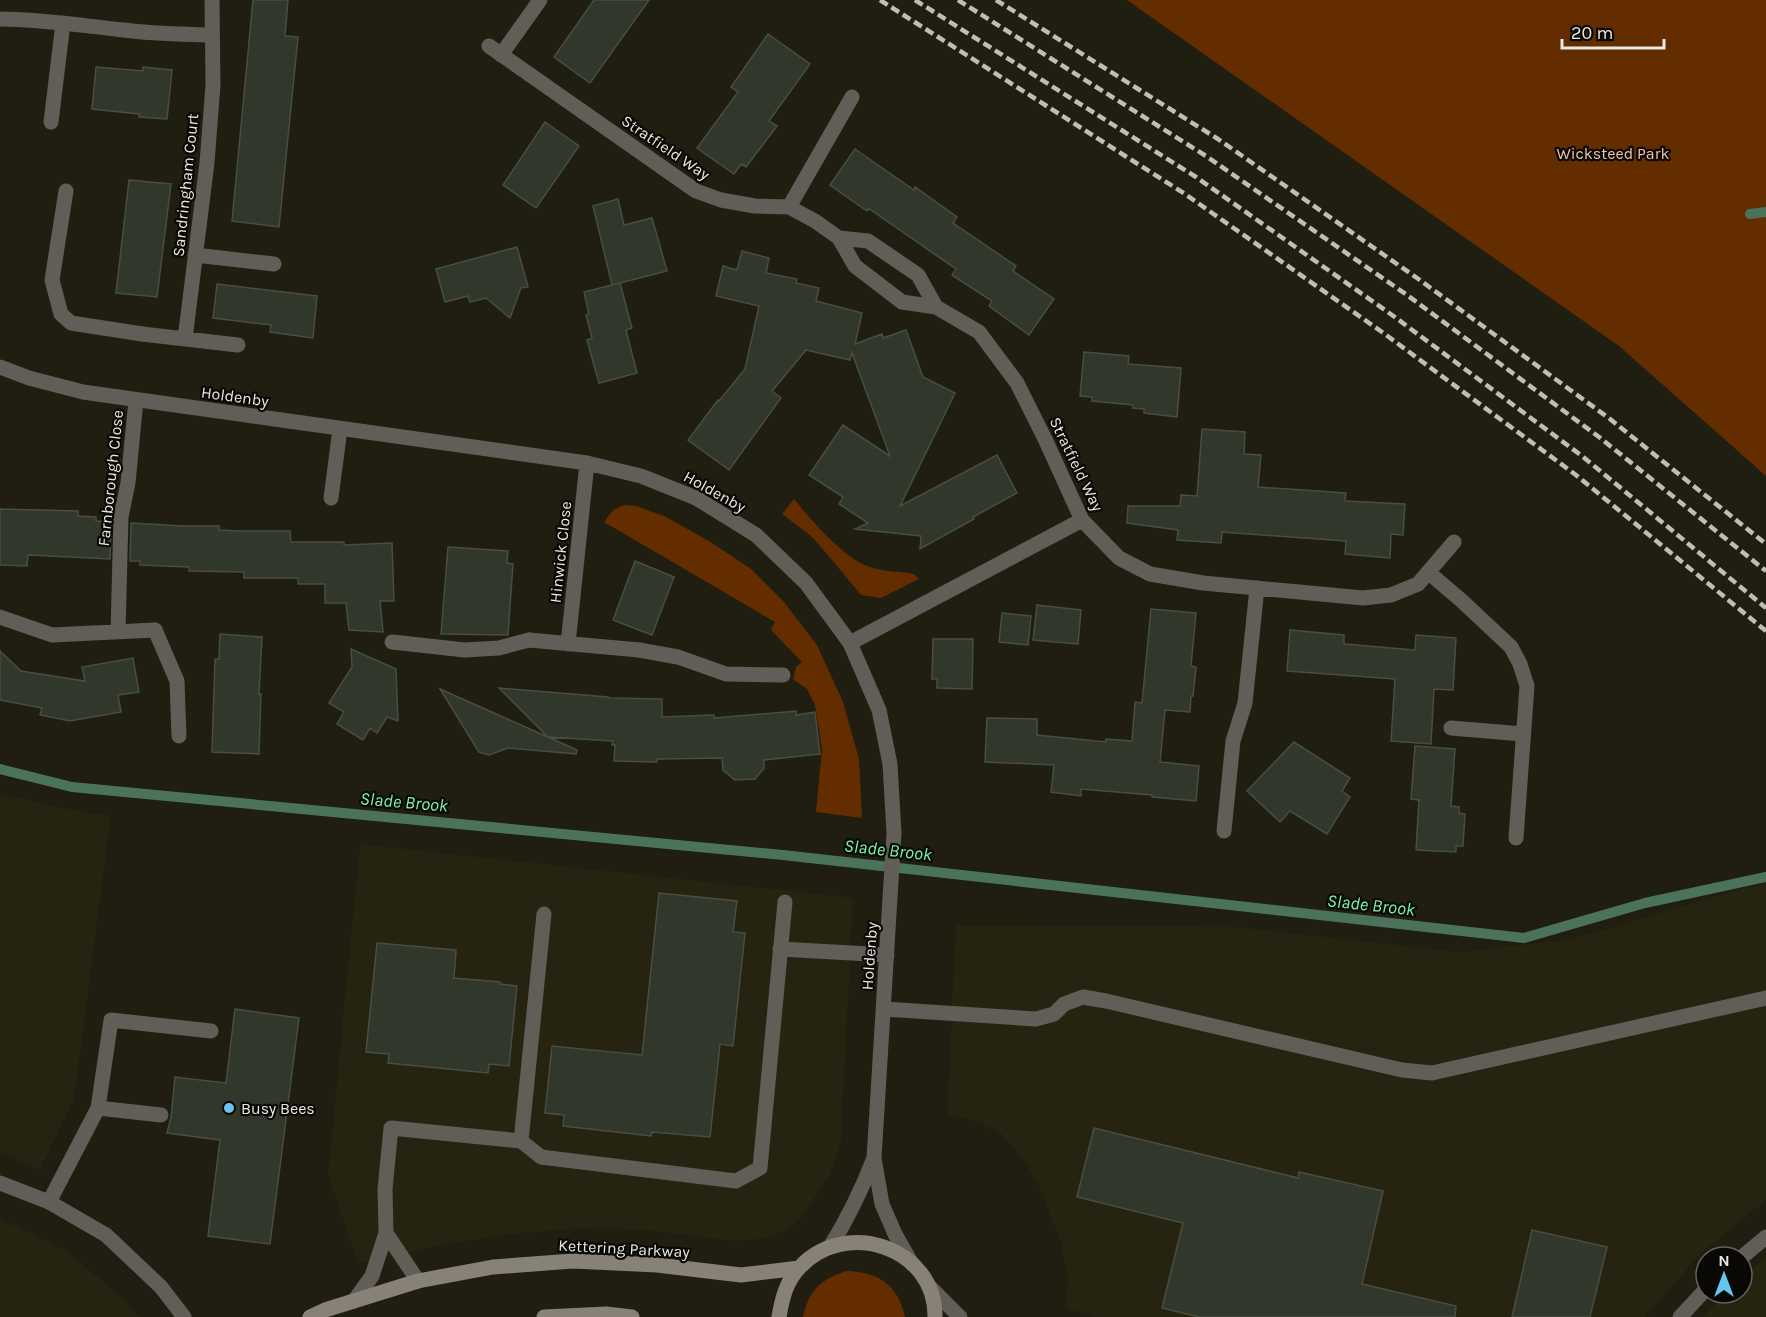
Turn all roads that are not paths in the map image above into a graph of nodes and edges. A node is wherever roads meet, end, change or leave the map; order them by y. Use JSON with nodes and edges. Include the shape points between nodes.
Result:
{"nodes":[{"id":1,"x":212,"y":0,"type":"edge"},
{"id":2,"x":540,"y":0,"type":"edge"},
{"id":3,"x":0,"y":20,"type":"edge"},
{"id":4,"x":63,"y":23,"type":"junction"},
{"id":5,"x":211,"y":35,"type":"junction"},
{"id":6,"x":852,"y":97,"type":"dead end"},
{"id":7,"x":51,"y":122,"type":"dead end"},
{"id":8,"x":66,"y":191,"type":"dead end"},
{"id":9,"x":789,"y":207,"type":"junction"},
{"id":10,"x":840,"y":238,"type":"junction"},
{"id":11,"x":195,"y":255,"type":"junction"},
{"id":12,"x":274,"y":264,"type":"dead end"},
{"id":13,"x":936,"y":307,"type":"junction"},
{"id":14,"x":185,"y":339,"type":"junction"},
{"id":15,"x":238,"y":345,"type":"dead end"},
{"id":16,"x":0,"y":367,"type":"edge"},
{"id":17,"x":136,"y":400,"type":"junction"},
{"id":18,"x":340,"y":429,"type":"junction"},
{"id":19,"x":587,"y":463,"type":"junction"},
{"id":20,"x":331,"y":498,"type":"dead end"},
{"id":21,"x":1082,"y":520,"type":"junction"},
{"id":22,"x":1454,"y":542,"type":"dead end"},
{"id":23,"x":1428,"y":572,"type":"junction"},
{"id":24,"x":1257,"y":588,"type":"junction"},
{"id":25,"x":0,"y":617,"type":"edge"},
{"id":26,"x":118,"y":632,"type":"junction"},
{"id":27,"x":392,"y":642,"type":"dead end"},
{"id":28,"x":850,"y":643,"type":"junction"},
{"id":29,"x":568,"y":644,"type":"junction"},
{"id":30,"x":783,"y":675,"type":"dead end"},
{"id":31,"x":1451,"y":728,"type":"dead end"},
{"id":32,"x":1523,"y":734,"type":"junction"},
{"id":33,"x":180,"y":736,"type":"dead end"},
{"id":34,"x":1224,"y":831,"type":"dead end"},
{"id":35,"x":1516,"y":838,"type":"dead end"},
{"id":36,"x":785,"y":902,"type":"dead end"},
{"id":37,"x":544,"y":914,"type":"dead end"},
{"id":38,"x":780,"y":949,"type":"junction"},
{"id":39,"x":887,"y":956,"type":"junction"},
{"id":40,"x":1766,"y":998,"type":"edge"},
{"id":41,"x":884,"y":1009,"type":"junction"},
{"id":42,"x":211,"y":1031,"type":"dead end"},
{"id":43,"x":98,"y":1108,"type":"junction"},
{"id":44,"x":161,"y":1115,"type":"dead end"},
{"id":45,"x":521,"y":1141,"type":"junction"},
{"id":46,"x":874,"y":1158,"type":"junction"},
{"id":47,"x":0,"y":1184,"type":"edge"},
{"id":48,"x":49,"y":1202,"type":"junction"},
{"id":49,"x":386,"y":1233,"type":"junction"},
{"id":50,"x":1766,"y":1237,"type":"edge"},
{"id":51,"x":830,"y":1247,"type":"junction"},
{"id":52,"x":1754,"y":1247,"type":"edge"},
{"id":53,"x":912,"y":1264,"type":"junction"},
{"id":54,"x":799,"y":1268,"type":"junction"},
{"id":55,"x":418,"y":1281,"type":"junction"},
{"id":56,"x":928,"y":1285,"type":"junction"},
{"id":57,"x":354,"y":1301,"type":"junction"},
{"id":58,"x":1694,"y":1302,"type":"edge"},
{"id":59,"x":184,"y":1317,"type":"edge"},
{"id":60,"x":310,"y":1317,"type":"edge"},
{"id":61,"x":544,"y":1317,"type":"edge"},
{"id":62,"x":632,"y":1317,"type":"edge"},
{"id":63,"x":778,"y":1317,"type":"edge"},
{"id":64,"x":935,"y":1317,"type":"edge"},
{"id":65,"x":960,"y":1317,"type":"edge"},
{"id":66,"x":1680,"y":1317,"type":"edge"}],
"edges":[{"from":1,"to":5,"type":"street","name":"Sandringham Court"},
{"from":2,"to":9,"type":"street","name":"Stratfield Way","via":[[495,51],[696,191],[721,201]]},
{"from":3,"to":4,"type":"street"},
{"from":4,"to":5,"type":"street"},
{"from":4,"to":7,"type":"street"},
{"from":5,"to":11,"type":"street","name":"Sandringham Court","via":[[213,85]]},
{"from":6,"to":9,"type":"street"},
{"from":8,"to":14,"type":"street","via":[[52,280],[61,314],[71,323]]},
{"from":9,"to":10,"type":"street","name":"Stratfield Way"},
{"from":10,"to":13,"type":"street","name":"Stratfield Way","via":[[855,266],[902,302]]},
{"from":10,"to":13,"type":"street","name":"Stratfield Way","via":[[868,241],[918,275]]},
{"from":11,"to":12,"type":"street"},
{"from":11,"to":14,"type":"street","name":"Sandringham Court"},
{"from":13,"to":21,"type":"street","name":"Stratfield Way","via":[[979,332],[1017,383]]},
{"from":14,"to":15,"type":"street"},
{"from":16,"to":17,"type":"street","name":"Holdenby","via":[[83,392]]},
{"from":17,"to":18,"type":"street","name":"Holdenby"},
{"from":17,"to":26,"type":"street","name":"Farnborough Close","via":[[121,517]]},
{"from":18,"to":19,"type":"street","name":"Holdenby"},
{"from":18,"to":20,"type":"street"},
{"from":19,"to":28,"type":"street","name":"Holdenby","via":[[641,476],[696,498],[756,535],[806,583]]},
{"from":19,"to":29,"type":"street","name":"Hinwick Close"},
{"from":21,"to":24,"type":"street","name":"Stratfield Way","via":[[1119,558],[1150,574]]},
{"from":21,"to":28,"type":"street"},
{"from":22,"to":23,"type":"street","name":"Stratfield Way"},
{"from":23,"to":24,"type":"street","name":"Stratfield Way","via":[[1418,584],[1391,595],[1363,598]]},
{"from":23,"to":32,"type":"street","via":[[1510,647],[1520,664],[1527,686]]},
{"from":24,"to":34,"type":"street","via":[[1245,703],[1233,741]]},
{"from":25,"to":26,"type":"street","via":[[52,635]]},
{"from":26,"to":33,"type":"street","via":[[155,630],[177,681]]},
{"from":27,"to":29,"type":"street","via":[[465,650],[499,648],[529,640]]},
{"from":28,"to":39,"type":"street","name":"Holdenby","via":[[879,710],[890,764],[894,833]]},
{"from":29,"to":30,"type":"street","via":[[678,657],[726,674]]},
{"from":31,"to":32,"type":"street"},
{"from":32,"to":35,"type":"street"},
{"from":36,"to":38,"type":"street"},
{"from":37,"to":45,"type":"street"},
{"from":38,"to":39,"type":"street"},
{"from":38,"to":45,"type":"street","via":[[760,1168],[736,1181],[541,1157]]},
{"from":39,"to":41,"type":"street","name":"Holdenby"},
{"from":40,"to":41,"type":"street","via":[[1432,1073],[1402,1070],[1083,997],[1064,1004],[1054,1014],[1036,1019]]},
{"from":41,"to":46,"type":"street","name":"Holdenby"},
{"from":42,"to":43,"type":"street","via":[[111,1020]]},
{"from":43,"to":44,"type":"street"},
{"from":43,"to":48,"type":"street"},
{"from":45,"to":49,"type":"street","via":[[391,1128],[385,1189]]},
{"from":46,"to":51,"type":"street","name":"Holdenby"},
{"from":46,"to":53,"type":"street","name":"Holdenby","via":[[882,1204]]},
{"from":47,"to":48,"type":"street"},
{"from":48,"to":59,"type":"street","via":[[106,1235],[161,1287]]},
{"from":49,"to":55,"type":"street"},
{"from":49,"to":57,"type":"street","via":[[372,1276]]},
{"from":50,"to":52,"type":"street"},
{"from":51,"to":53,"type":"street","via":[[873,1243]]},
{"from":51,"to":54,"type":"street"},
{"from":53,"to":56,"type":"street"},
{"from":54,"to":55,"type":"street","name":"Kettering Parkway","via":[[741,1275],[573,1261],[493,1267]]},
{"from":54,"to":63,"type":"street","via":[[784,1290]]},
{"from":55,"to":57,"type":"street","name":"Kettering Parkway"},
{"from":56,"to":64,"type":"street"},
{"from":56,"to":65,"type":"street"},
{"from":57,"to":60,"type":"street","name":"Kettering Parkway"},
{"from":58,"to":66,"type":"street"},
{"from":61,"to":62,"type":"street"}]}
